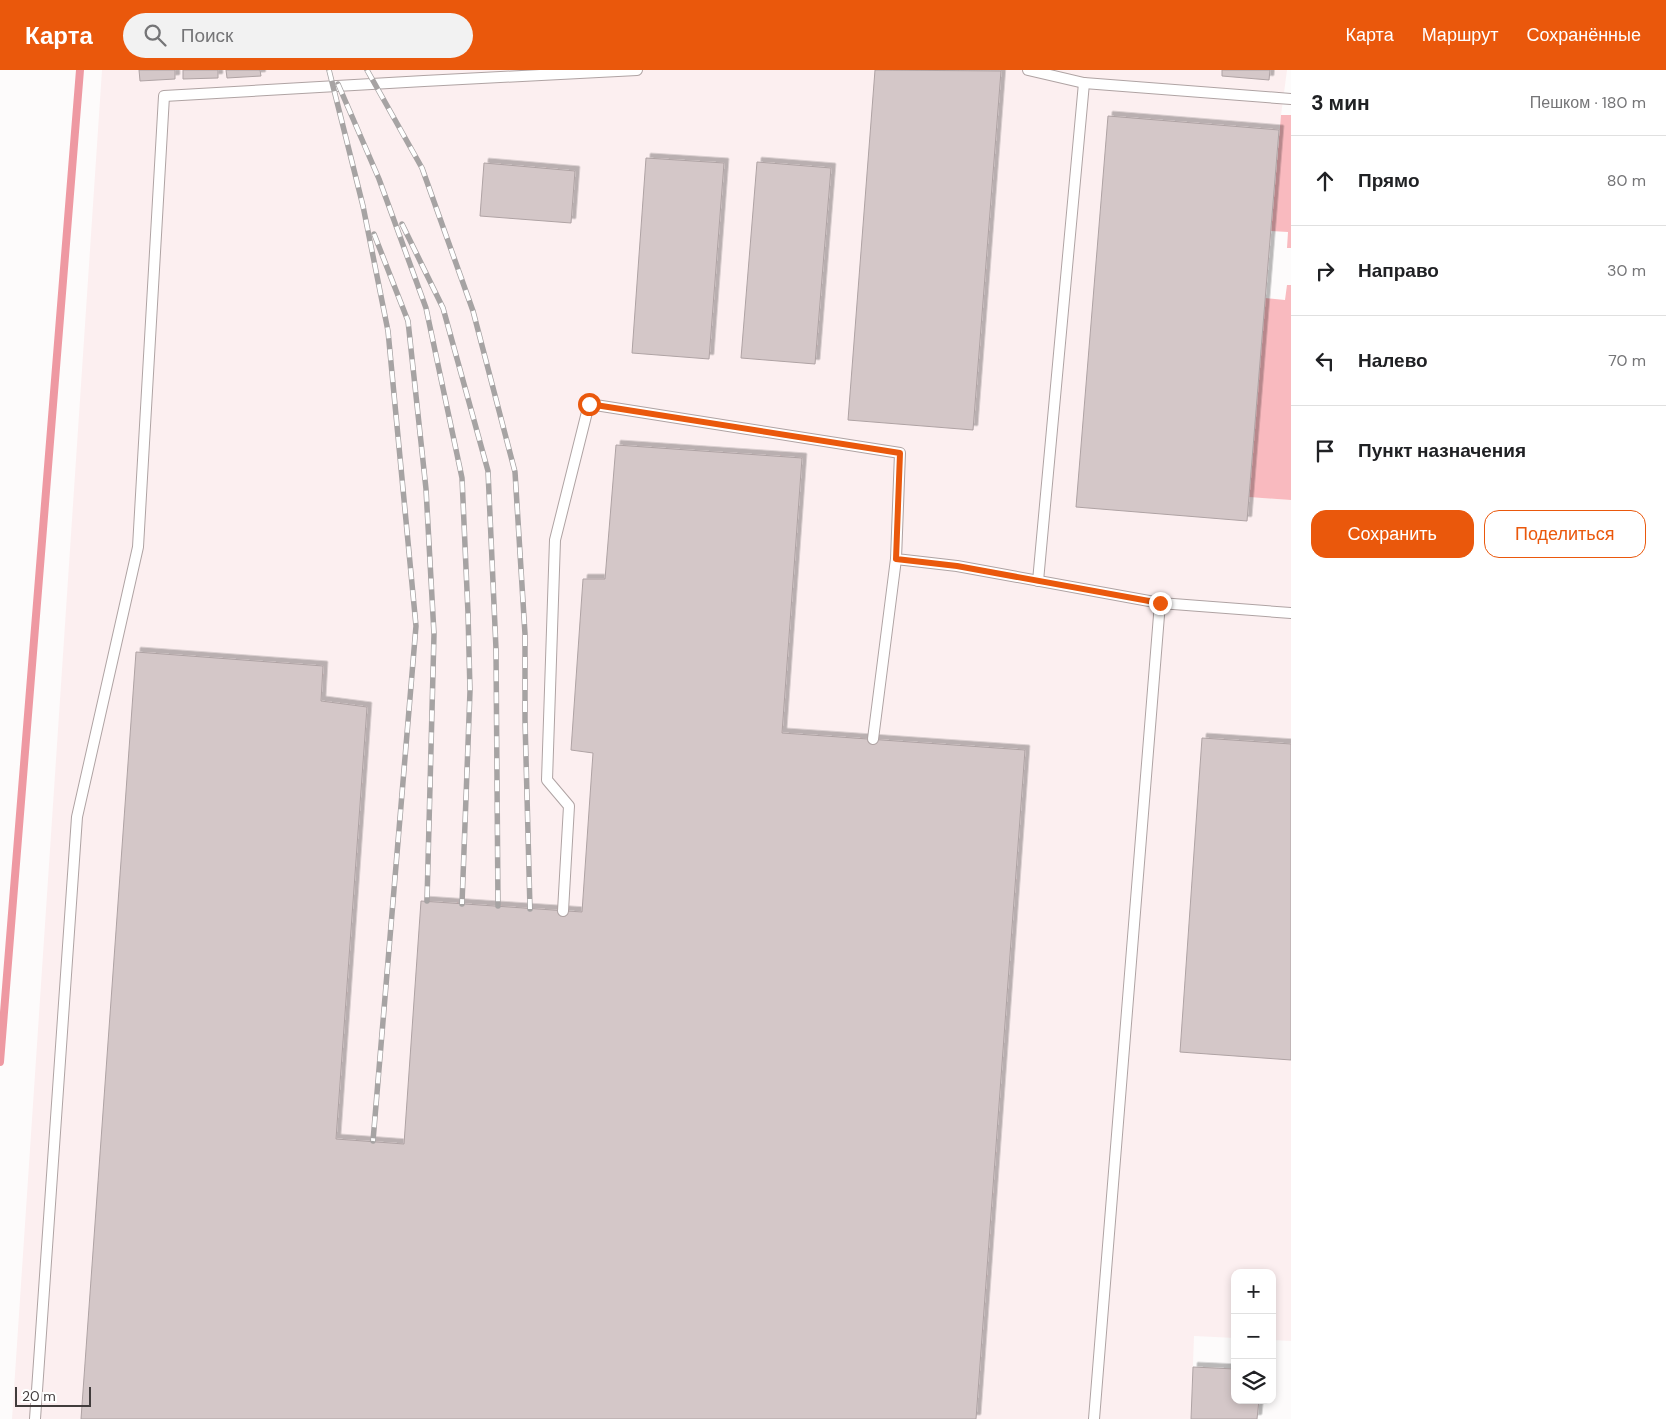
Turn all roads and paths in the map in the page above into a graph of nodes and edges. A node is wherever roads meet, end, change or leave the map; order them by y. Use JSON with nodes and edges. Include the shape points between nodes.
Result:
{"nodes":[{"id":1,"x":637,"y":70,"type":"edge"},
{"id":2,"x":1028,"y":70,"type":"edge"},
{"id":3,"x":1084,"y":83,"type":"junction"},
{"id":4,"x":1291,"y":100,"type":"edge"},
{"id":5,"x":896,"y":559,"type":"junction"},
{"id":6,"x":1038,"y":581,"type":"junction"},
{"id":7,"x":1160,"y":603,"type":"junction"},
{"id":8,"x":1291,"y":613,"type":"edge"},
{"id":9,"x":873,"y":739,"type":"dead end"},
{"id":10,"x":563,"y":911,"type":"dead end"},
{"id":11,"x":34,"y":1419,"type":"edge"},
{"id":12,"x":1094,"y":1419,"type":"edge"}],
"edges":[{"from":1,"to":11,"type":"lane","via":[[164,96],[138,547],[77,817]]},
{"from":2,"to":3,"type":"lane"},
{"from":3,"to":4,"type":"lane"},
{"from":3,"to":6,"type":"lane"},
{"from":5,"to":6,"type":"lane"},
{"from":5,"to":9,"type":"lane"},
{"from":5,"to":10,"type":"lane","via":[[900,453],[589,404],[555,540],[547,780],[569,806]]},
{"from":6,"to":7,"type":"lane"},
{"from":7,"to":8,"type":"lane"},
{"from":7,"to":12,"type":"lane"}]}
